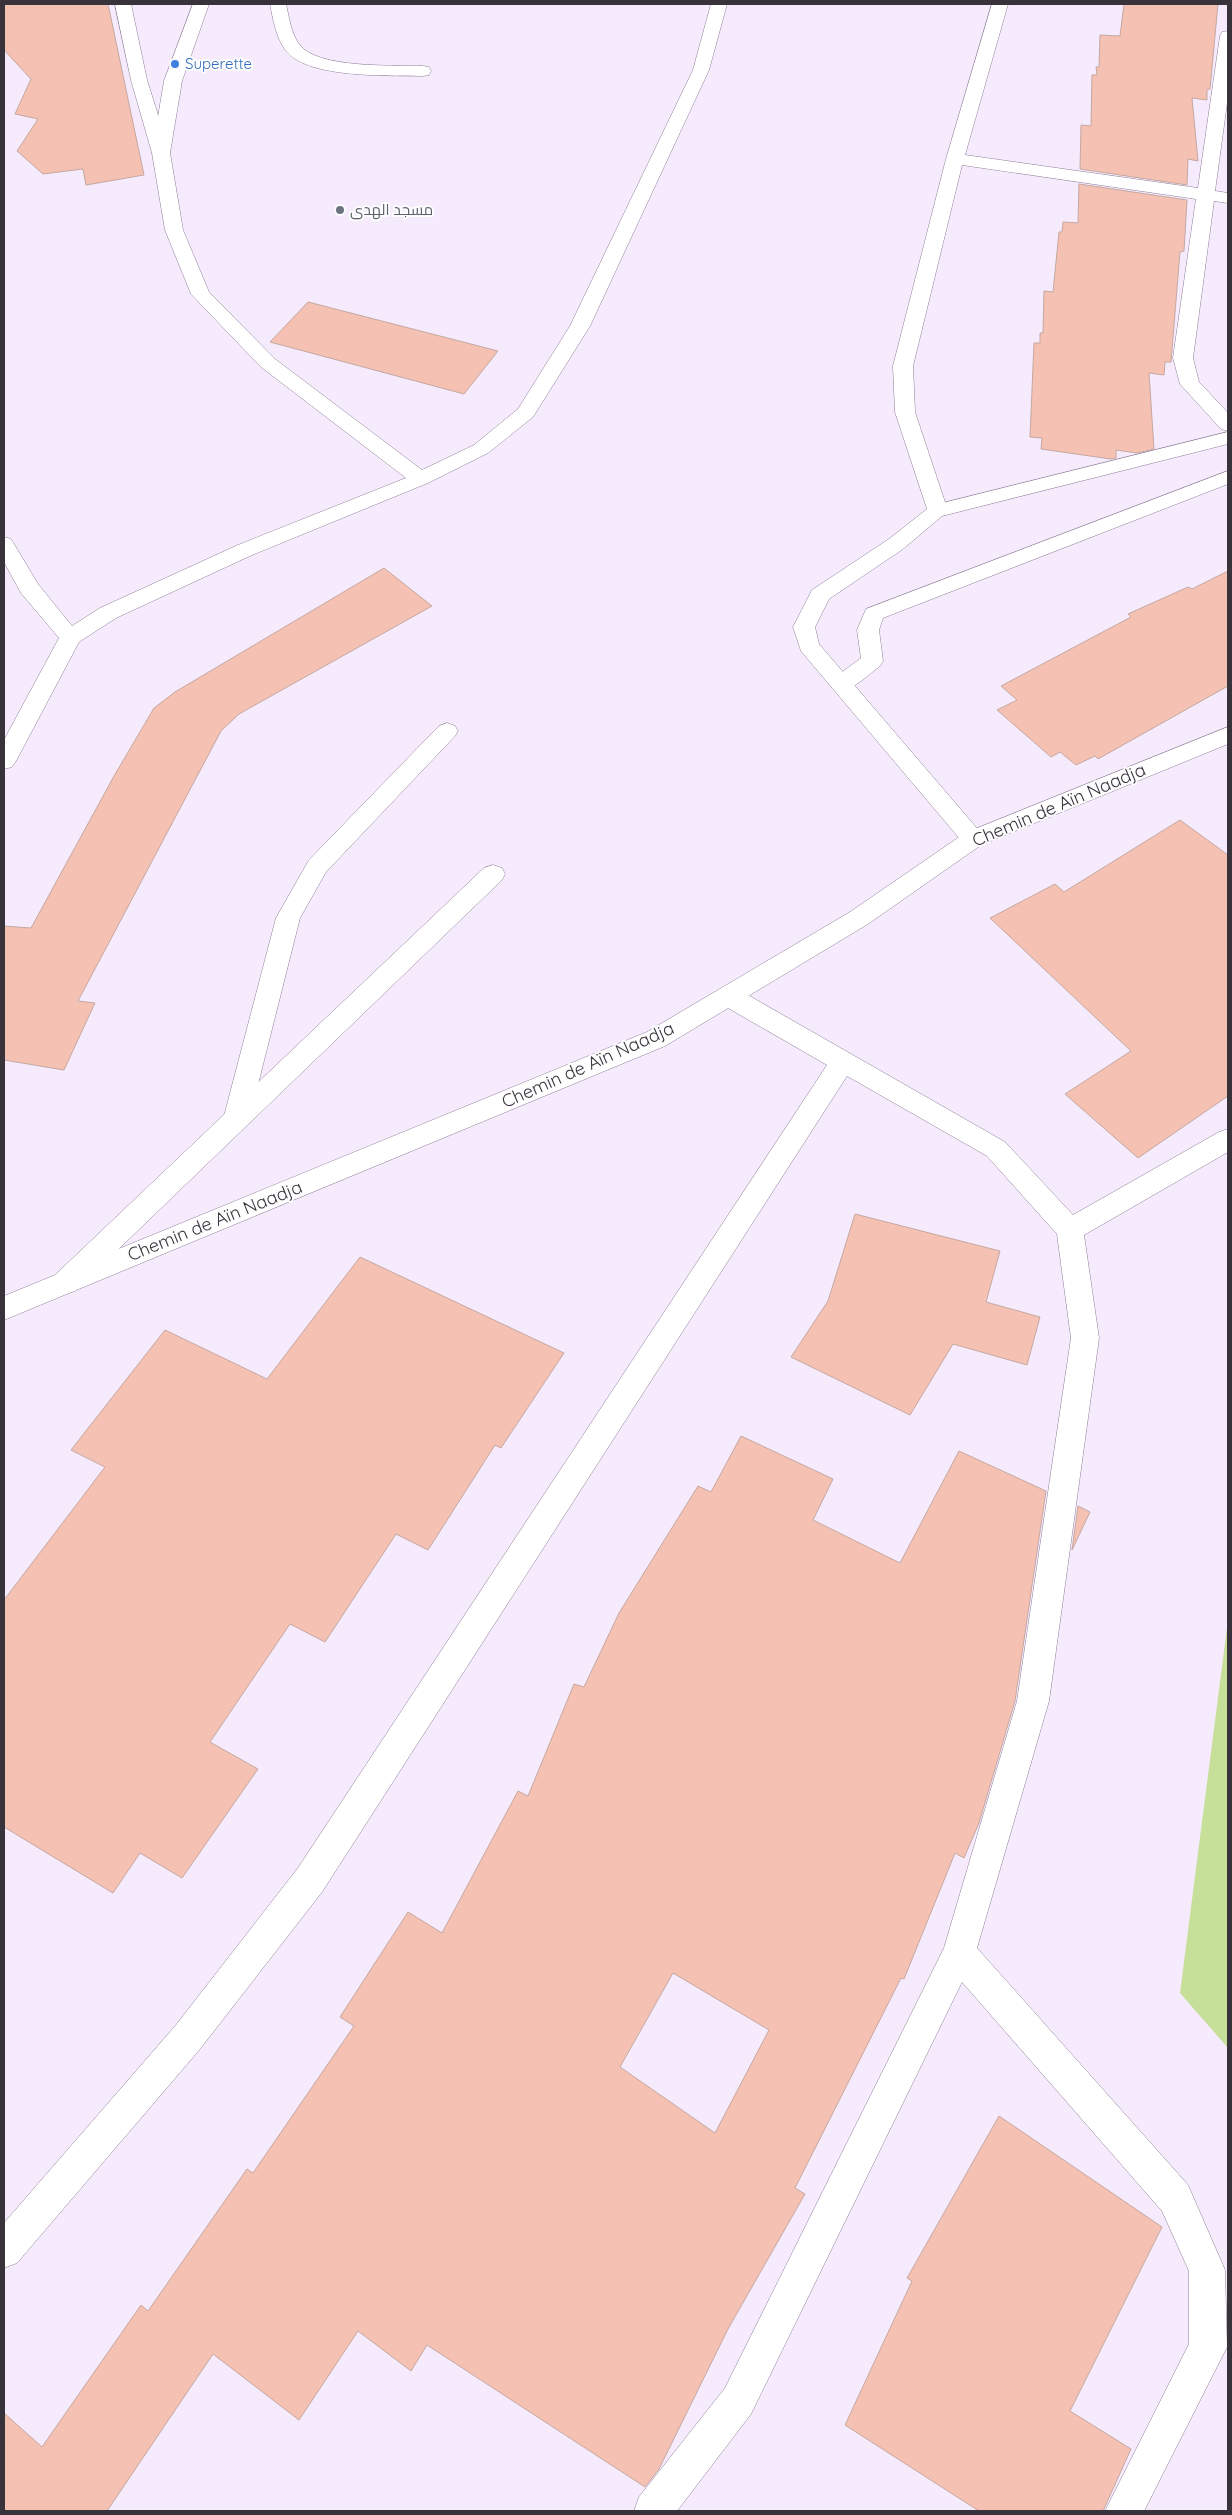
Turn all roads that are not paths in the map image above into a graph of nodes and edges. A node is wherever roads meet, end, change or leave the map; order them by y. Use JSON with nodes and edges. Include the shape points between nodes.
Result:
{"nodes":[{"id":1,"x":123,"y":4,"type":"edge"},
{"id":2,"x":201,"y":4,"type":"edge"},
{"id":3,"x":278,"y":4,"type":"edge"},
{"id":4,"x":719,"y":4,"type":"edge"},
{"id":5,"x":1000,"y":4,"type":"edge"},
{"id":6,"x":1228,"y":36,"type":"edge"},
{"id":7,"x":423,"y":71,"type":"dead end"},
{"id":8,"x":161,"y":153,"type":"junction"},
{"id":9,"x":955,"y":159,"type":"junction"},
{"id":10,"x":1207,"y":195,"type":"junction"},
{"id":11,"x":1228,"y":198,"type":"edge"},
{"id":12,"x":1228,"y":425,"type":"edge"},
{"id":13,"x":1228,"y":438,"type":"edge"},
{"id":14,"x":1228,"y":476,"type":"edge"},
{"id":15,"x":421,"y":479,"type":"junction"},
{"id":16,"x":938,"y":511,"type":"junction"},
{"id":17,"x":4,"y":544,"type":"edge"},
{"id":18,"x":70,"y":637,"type":"junction"},
{"id":19,"x":842,"y":684,"type":"junction"},
{"id":20,"x":447,"y":731,"type":"dead end"},
{"id":21,"x":1228,"y":735,"type":"edge"},
{"id":22,"x":4,"y":761,"type":"edge"},
{"id":23,"x":974,"y":839,"type":"junction"},
{"id":24,"x":493,"y":874,"type":"dead end"},
{"id":25,"x":730,"y":996,"type":"junction"},
{"id":26,"x":843,"y":1062,"type":"junction"},
{"id":27,"x":236,"y":1120,"type":"junction"},
{"id":28,"x":1228,"y":1139,"type":"edge"},
{"id":29,"x":1070,"y":1230,"type":"junction"},
{"id":30,"x":65,"y":1283,"type":"junction"},
{"id":31,"x":4,"y":1308,"type":"edge"},
{"id":32,"x":959,"y":1953,"type":"junction"},
{"id":33,"x":4,"y":2250,"type":"edge"},
{"id":34,"x":1127,"y":2510,"type":"edge"},
{"id":35,"x":653,"y":2511,"type":"edge"}],
"edges":[{"from":1,"to":8,"type":"street","via":[[139,80]]},
{"from":2,"to":8,"type":"street","via":[[174,81]]},
{"from":3,"to":7,"type":"street","via":[[293,49],[305,59],[325,65]]},
{"from":4,"to":15,"type":"street","via":[[693,88],[580,326],[526,414],[481,448]]},
{"from":5,"to":9,"type":"street"},
{"from":6,"to":10,"type":"street"},
{"from":8,"to":15,"type":"street","via":[[174,230],[200,294],[268,363]]},
{"from":9,"to":10,"type":"street"},
{"from":9,"to":16,"type":"street","via":[[903,366],[905,412]]},
{"from":10,"to":11,"type":"street"},
{"from":10,"to":12,"type":"street","via":[[1183,358],[1190,384]]},
{"from":13,"to":16,"type":"street"},
{"from":14,"to":19,"type":"street","via":[[874,614],[868,630],[872,661]]},
{"from":15,"to":18,"type":"street","via":[[244,550],[108,613]]},
{"from":16,"to":19,"type":"street","via":[[896,544],[820,595],[804,627],[809,646]]},
{"from":17,"to":18,"type":"street","via":[[29,588]]},
{"from":18,"to":22,"type":"street"},
{"from":19,"to":23,"type":"street"},
{"from":20,"to":27,"type":"street","via":[[317,866],[288,918]]},
{"from":21,"to":23,"type":"street","name":"Chemin de Aïn Naadja"},
{"from":23,"to":25,"type":"street","name":"Chemin de Aïn Naadja","via":[[859,918]]},
{"from":24,"to":27,"type":"street"},
{"from":25,"to":26,"type":"street"},
{"from":25,"to":30,"type":"street","name":"Chemin de Aïn Naadja","via":[[656,1039]]},
{"from":26,"to":29,"type":"street","via":[[996,1149]]},
{"from":26,"to":33,"type":"street","via":[[310,1880],[188,2037]]},
{"from":27,"to":30,"type":"street"},
{"from":28,"to":29,"type":"street"},
{"from":29,"to":32,"type":"street","via":[[1085,1338],[1033,1701]]},
{"from":30,"to":31,"type":"street","name":"Chemin de Aïn Naadja"},
{"from":32,"to":34,"type":"street","via":[[1175,2198],[1207,2270],[1208,2347]]},
{"from":32,"to":35,"type":"street","via":[[738,2402]]}]}
